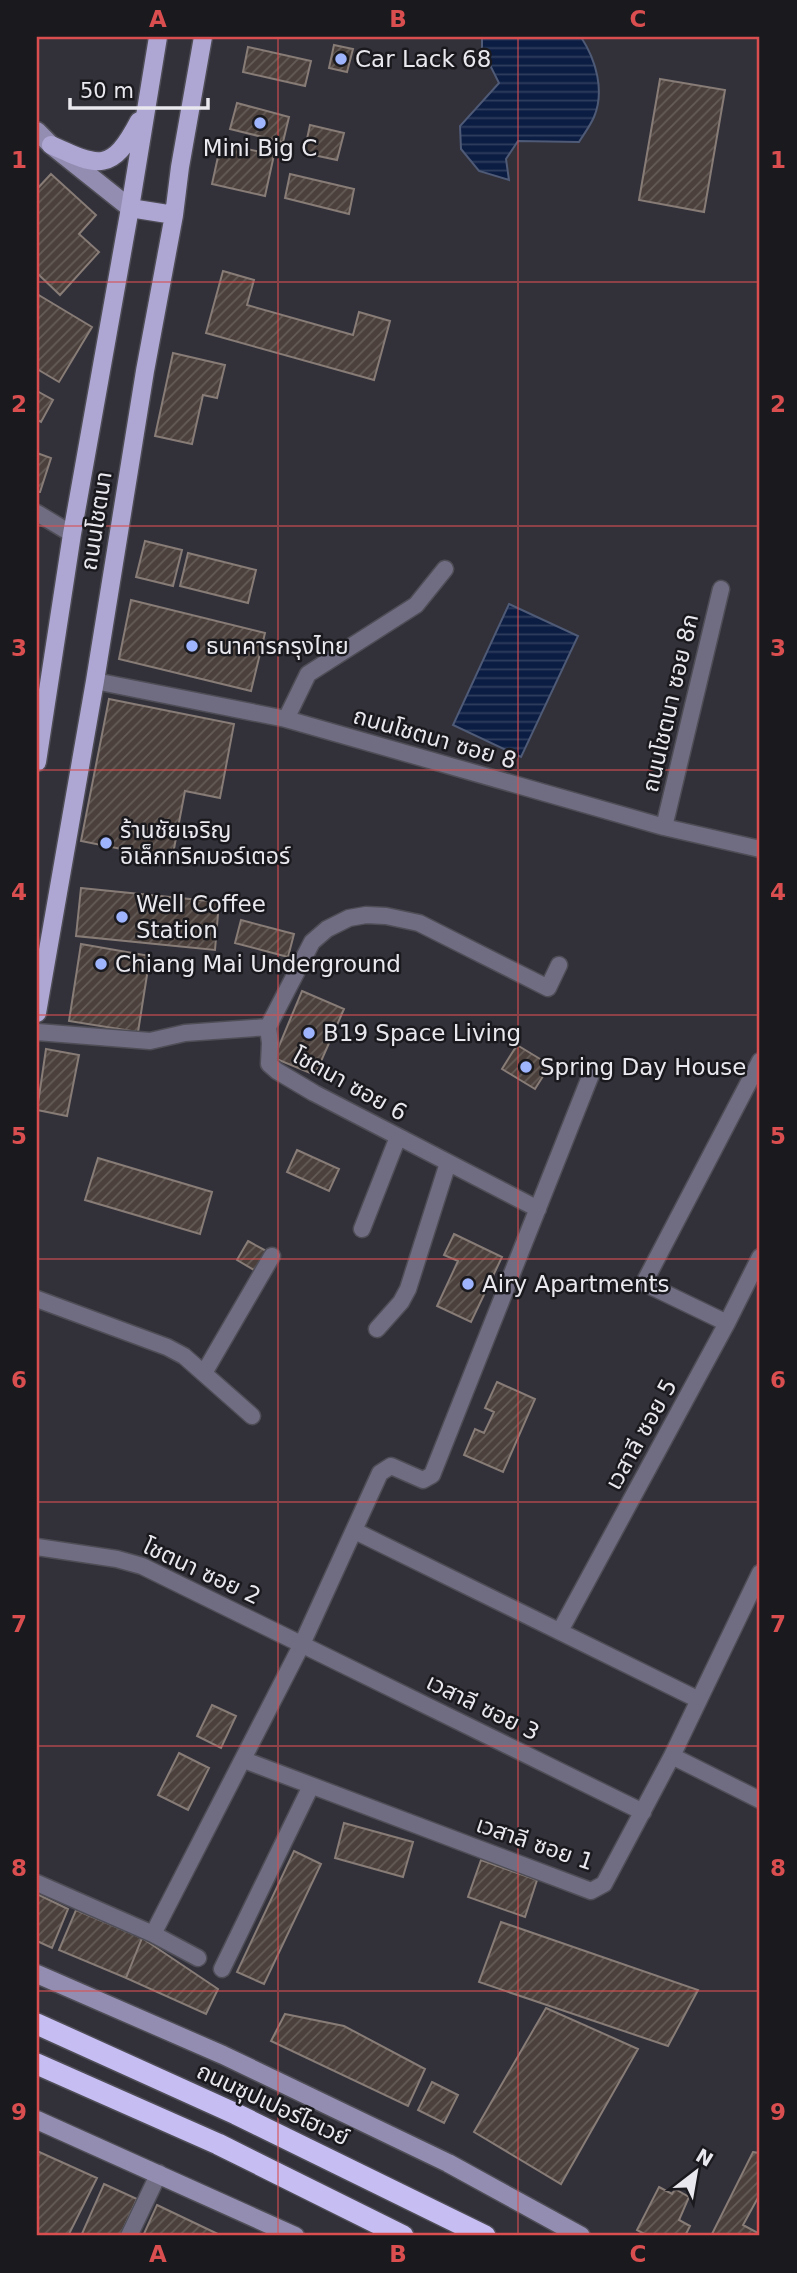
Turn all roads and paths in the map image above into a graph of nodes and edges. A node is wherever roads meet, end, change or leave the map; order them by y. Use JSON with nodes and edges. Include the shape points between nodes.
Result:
{"nodes":[{"id":1,"x":158,"y":37,"type":"edge"},
{"id":2,"x":203,"y":37,"type":"edge"},
{"id":3,"x":146,"y":106,"type":"junction"},
{"id":4,"x":37,"y":131,"type":"edge"},
{"id":5,"x":51,"y":145,"type":"junction"},
{"id":6,"x":130,"y":208,"type":"junction"},
{"id":7,"x":174,"y":215,"type":"junction"},
{"id":8,"x":37,"y":513,"type":"edge"},
{"id":9,"x":72,"y":534,"type":"junction"},
{"id":10,"x":445,"y":569,"type":"dead end"},
{"id":11,"x":721,"y":589,"type":"dead end"},
{"id":12,"x":95,"y":681,"type":"junction"},
{"id":13,"x":286,"y":719,"type":"junction"},
{"id":14,"x":37,"y":762,"type":"edge"},
{"id":15,"x":664,"y":827,"type":"junction"},
{"id":16,"x":760,"y":849,"type":"edge"},
{"id":17,"x":559,"y":965,"type":"dead end"},
{"id":18,"x":37,"y":1013,"type":"edge"},
{"id":19,"x":268,"y":1027,"type":"junction"},
{"id":20,"x":37,"y":1032,"type":"edge"},
{"id":21,"x":760,"y":1061,"type":"edge"},
{"id":22,"x":590,"y":1077,"type":"dead end"},
{"id":23,"x":398,"y":1137,"type":"junction"},
{"id":24,"x":448,"y":1163,"type":"junction"},
{"id":25,"x":538,"y":1209,"type":"junction"},
{"id":26,"x":362,"y":1229,"type":"dead end"},
{"id":27,"x":272,"y":1256,"type":"dead end"},
{"id":28,"x":760,"y":1257,"type":"edge"},
{"id":29,"x":37,"y":1299,"type":"edge"},
{"id":30,"x":727,"y":1323,"type":"junction"},
{"id":31,"x":377,"y":1329,"type":"dead end"},
{"id":32,"x":204,"y":1373,"type":"junction"},
{"id":33,"x":252,"y":1416,"type":"dead end"},
{"id":34,"x":355,"y":1531,"type":"junction"},
{"id":35,"x":37,"y":1546,"type":"edge"},
{"id":36,"x":760,"y":1573,"type":"edge"},
{"id":37,"x":560,"y":1631,"type":"junction"},
{"id":38,"x":302,"y":1644,"type":"junction"},
{"id":39,"x":699,"y":1700,"type":"junction"},
{"id":40,"x":672,"y":1756,"type":"junction"},
{"id":41,"x":244,"y":1760,"type":"junction"},
{"id":42,"x":311,"y":1786,"type":"junction"},
{"id":43,"x":760,"y":1800,"type":"edge"},
{"id":44,"x":643,"y":1812,"type":"junction"},
{"id":45,"x":37,"y":1883,"type":"edge"},
{"id":46,"x":153,"y":1934,"type":"junction"},
{"id":47,"x":198,"y":1958,"type":"dead end"},
{"id":48,"x":222,"y":1969,"type":"dead end"},
{"id":49,"x":37,"y":1973,"type":"edge"},
{"id":50,"x":37,"y":2024,"type":"edge"},
{"id":51,"x":37,"y":2064,"type":"edge"},
{"id":52,"x":37,"y":2120,"type":"edge"},
{"id":53,"x":159,"y":2173,"type":"junction"},
{"id":54,"x":129,"y":2236,"type":"edge"},
{"id":55,"x":295,"y":2236,"type":"edge"},
{"id":56,"x":403,"y":2236,"type":"edge"},
{"id":57,"x":485,"y":2236,"type":"edge"},
{"id":58,"x":581,"y":2236,"type":"edge"}],
"edges":[{"from":1,"to":3,"type":"main road","name":"ถนนโชตนา"},
{"from":2,"to":7,"type":"main road","name":"ถนนโชตนา"},
{"from":3,"to":5,"type":"main road","via":[[127,144],[110,160],[88,162]]},
{"from":3,"to":6,"type":"main road","name":"ถนนโชตนา"},
{"from":4,"to":5,"type":"main road"},
{"from":5,"to":6,"type":"main road"},
{"from":6,"to":7,"type":"main road"},
{"from":6,"to":9,"type":"main road","name":"ถนนโชตนา"},
{"from":7,"to":12,"type":"main road","name":"ถนนโชตนา"},
{"from":8,"to":9,"type":"street"},
{"from":9,"to":14,"type":"main road","name":"ถนนโชตนา"},
{"from":10,"to":13,"type":"street","via":[[416,605],[308,674]]},
{"from":11,"to":15,"type":"street","name":"ถนนโชตนา ซอย 8ก"},
{"from":12,"to":13,"type":"street","name":"ถนนโชตนา ซอย 8"},
{"from":12,"to":18,"type":"main road","name":"ถนนโชตนา"},
{"from":13,"to":15,"type":"street","name":"ถนนโชตนา ซอย 8"},
{"from":15,"to":16,"type":"street","name":"ถนนโชตนา ซอย 8"},
{"from":17,"to":19,"type":"street","via":[[548,988],[419,923],[386,916],[349,918],[312,942]]},
{"from":19,"to":20,"type":"street","via":[[185,1033],[150,1041]]},
{"from":19,"to":23,"type":"street","name":"โชตนา ซอย 6","via":[[269,1064],[277,1072]]},
{"from":21,"to":30,"type":"street","via":[[643,1283]]},
{"from":22,"to":25,"type":"street"},
{"from":23,"to":24,"type":"street","name":"โชตนา ซอย 6"},
{"from":23,"to":26,"type":"street"},
{"from":24,"to":25,"type":"street","name":"โชตนา ซอย 6"},
{"from":24,"to":31,"type":"street","via":[[408,1289]]},
{"from":25,"to":34,"type":"street","via":[[432,1475],[422,1480],[391,1466],[380,1473]]},
{"from":27,"to":32,"type":"street"},
{"from":28,"to":30,"type":"street","name":"เวสาลี ซอย 5"},
{"from":29,"to":32,"type":"street","via":[[167,1347]]},
{"from":30,"to":37,"type":"street","name":"เวสาลี ซอย 5"},
{"from":32,"to":33,"type":"street"},
{"from":34,"to":37,"type":"street"},
{"from":34,"to":38,"type":"street"},
{"from":35,"to":38,"type":"street","name":"โชตนา ซอย 2","via":[[142,1566]]},
{"from":36,"to":39,"type":"street","name":"เวสาลี ซอย 1"},
{"from":37,"to":39,"type":"street"},
{"from":38,"to":41,"type":"street"},
{"from":38,"to":44,"type":"street","name":"เวสาลี ซอย 3"},
{"from":39,"to":40,"type":"street","name":"เวสาลี ซอย 1"},
{"from":40,"to":43,"type":"street"},
{"from":40,"to":44,"type":"street","name":"เวสาลี ซอย 1"},
{"from":41,"to":42,"type":"street","name":"เวสาลี ซอย 1"},
{"from":41,"to":46,"type":"street"},
{"from":42,"to":44,"type":"street","name":"เวสาลี ซอย 1","via":[[592,1891],[604,1884]]},
{"from":42,"to":48,"type":"street"},
{"from":45,"to":46,"type":"street"},
{"from":46,"to":47,"type":"street"},
{"from":49,"to":58,"type":"main road","via":[[223,2055],[448,2163]]},
{"from":50,"to":57,"type":"highway","name":"ถนนซุปเปอร์ไฮเวย์","via":[[236,2114]]},
{"from":51,"to":56,"type":"highway","via":[[218,2144]]},
{"from":52,"to":53,"type":"main road"},
{"from":53,"to":54,"type":"street"},
{"from":53,"to":55,"type":"main road"}]}
